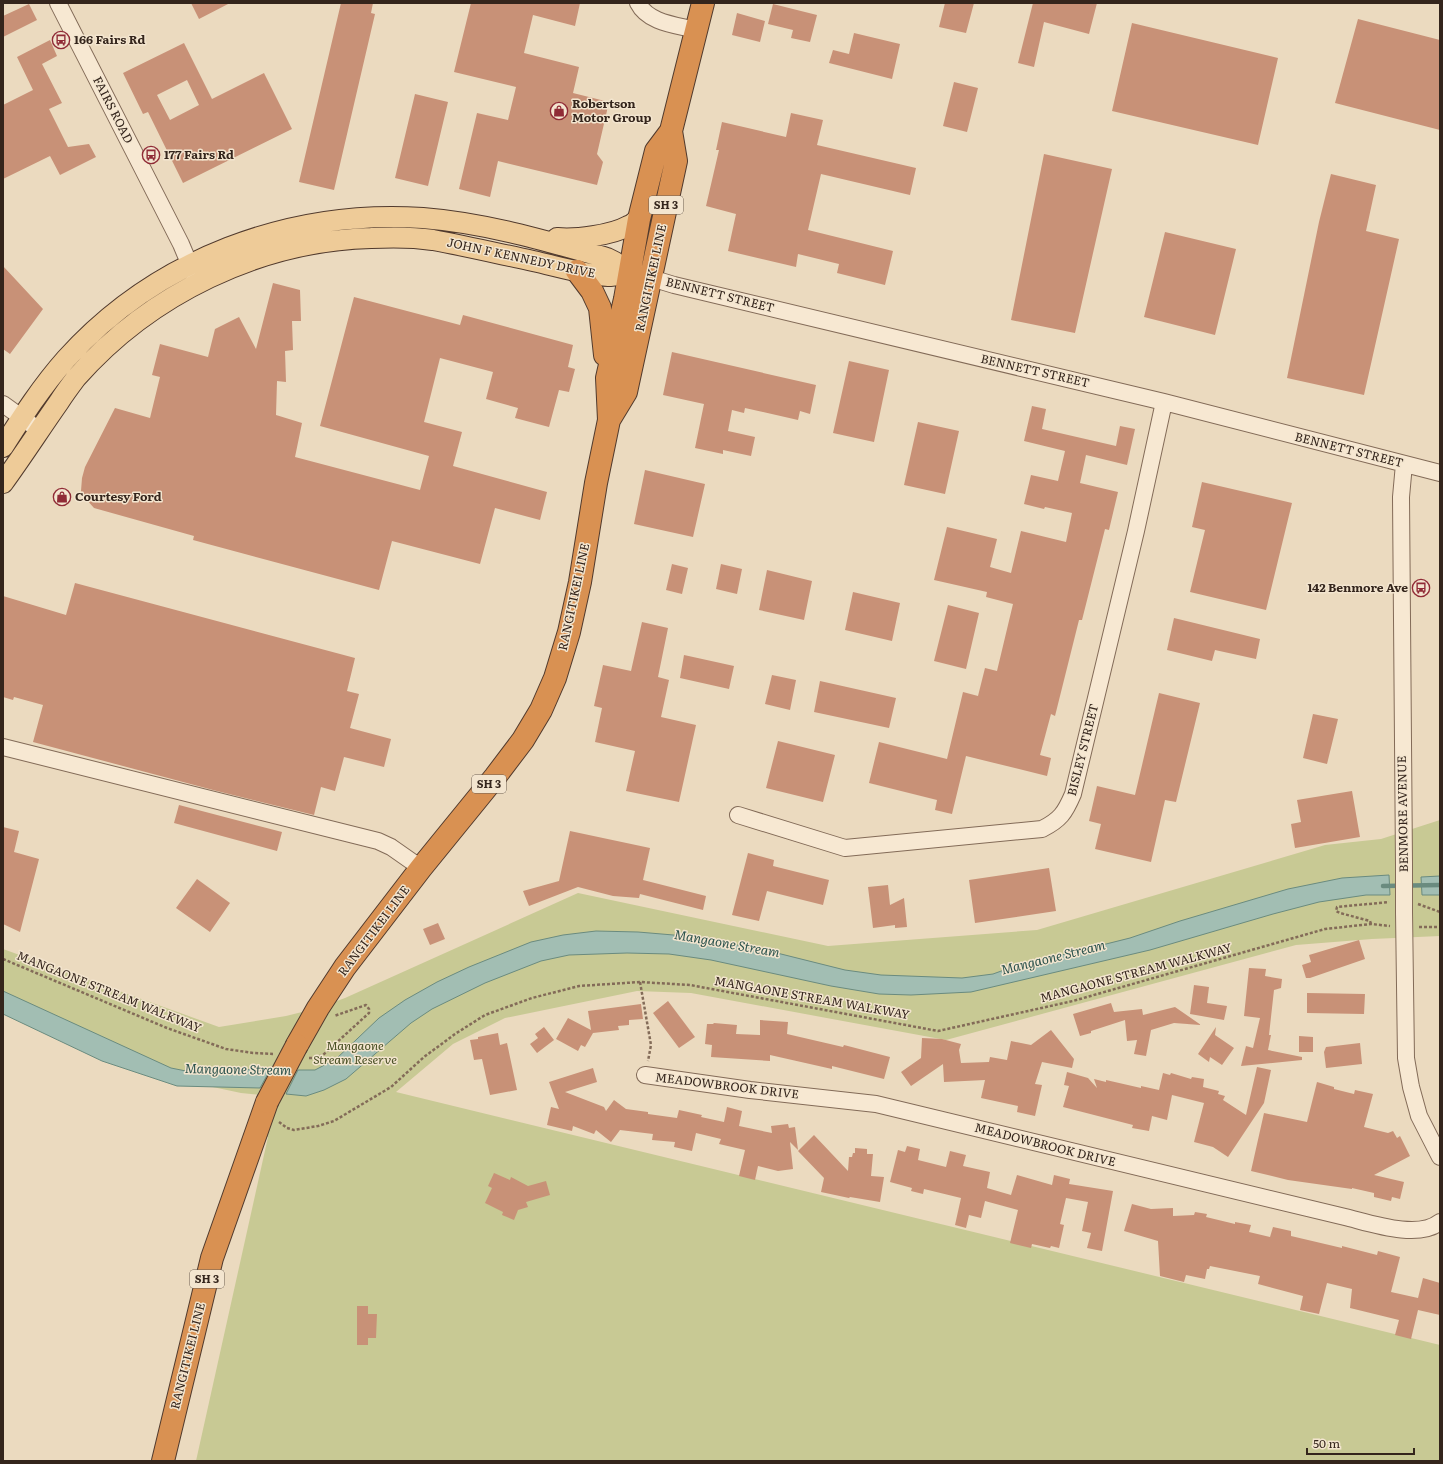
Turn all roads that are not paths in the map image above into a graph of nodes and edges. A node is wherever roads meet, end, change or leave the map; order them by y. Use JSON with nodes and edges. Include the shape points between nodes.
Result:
{"nodes":[{"id":1,"x":58,"y":3,"type":"edge"},
{"id":2,"x":638,"y":3,"type":"edge"},
{"id":3,"x":703,"y":3,"type":"edge"},
{"id":4,"x":696,"y":30,"type":"junction"},
{"id":5,"x":670,"y":131,"type":"junction"},
{"id":6,"x":639,"y":219,"type":"junction"},
{"id":7,"x":469,"y":224,"type":"junction"},
{"id":8,"x":525,"y":235,"type":"junction"},
{"id":9,"x":463,"y":246,"type":"junction"},
{"id":10,"x":190,"y":264,"type":"junction"},
{"id":11,"x":577,"y":271,"type":"junction"},
{"id":12,"x":630,"y":273,"type":"junction"},
{"id":13,"x":651,"y":278,"type":"junction"},
{"id":14,"x":198,"y":283,"type":"junction"},
{"id":15,"x":606,"y":378,"type":"junction"},
{"id":16,"x":1164,"y":402,"type":"junction"},
{"id":17,"x":3,"y":404,"type":"edge"},
{"id":18,"x":22,"y":417,"type":"junction"},
{"id":19,"x":609,"y":420,"type":"junction"},
{"id":20,"x":39,"y":430,"type":"junction"},
{"id":21,"x":3,"y":447,"type":"edge"},
{"id":22,"x":1404,"y":464,"type":"junction"},
{"id":23,"x":1440,"y":472,"type":"edge"},
{"id":24,"x":3,"y":483,"type":"edge"},
{"id":25,"x":3,"y":747,"type":"edge"},
{"id":26,"x":738,"y":815,"type":"dead end"},
{"id":27,"x":421,"y":868,"type":"junction"},
{"id":28,"x":645,"y":1075,"type":"road end"},
{"id":29,"x":1440,"y":1157,"type":"edge"},
{"id":30,"x":1440,"y":1222,"type":"edge"},
{"id":31,"x":163,"y":1461,"type":"edge"}],
"edges":[{"from":1,"to":10,"type":"street","name":"FAIRS ROAD"},
{"from":2,"to":4,"type":"street","via":[[647,15]]},
{"from":3,"to":4,"type":"highway","name":"RANGITIKEI LINE","number":"SH 3"},
{"from":4,"to":5,"type":"highway","name":"RANGITIKEI LINE","number":"SH 3"},
{"from":5,"to":6,"type":"highway","name":"RANGITIKEI LINE","number":"SH 3","via":[[656,151]]},
{"from":5,"to":13,"type":"highway","name":"RANGITIKEI LINE","number":"SH 3","via":[[676,161]]},
{"from":6,"to":8,"type":"main road","via":[[629,226],[606,234],[566,239]]},
{"from":6,"to":12,"type":"highway","name":"RANGITIKEI LINE","number":"SH 3"},
{"from":7,"to":8,"type":"main road","name":"JOHN F KENNEDY DRIVE"},
{"from":7,"to":9,"type":"main road"},
{"from":7,"to":10,"type":"main road","name":"JOHN F KENNEDY DRIVE","via":[[424,218],[335,220],[254,237]]},
{"from":8,"to":12,"type":"main road","name":"JOHN F KENNEDY DRIVE","via":[[607,258]]},
{"from":9,"to":11,"type":"main road","name":"JOHN F KENNEDY DRIVE"},
{"from":9,"to":14,"type":"main road","name":"JOHN F KENNEDY DRIVE","via":[[393,237],[348,239],[304,245],[268,254]]},
{"from":10,"to":14,"type":"street","name":"FAIRS ROAD"},
{"from":10,"to":18,"type":"main road","name":"JOHN F KENNEDY DRIVE","via":[[145,290],[95,329],[41,389]]},
{"from":11,"to":12,"type":"main road","name":"JOHN F KENNEDY DRIVE","via":[[608,276]]},
{"from":11,"to":15,"type":"highway","via":[[592,291],[600,308]]},
{"from":12,"to":13,"type":"main road","name":"BENNETT STREET"},
{"from":12,"to":15,"type":"highway","name":"RANGITIKEI LINE","number":"SH 3"},
{"from":13,"to":16,"type":"street","name":"BENNETT STREET"},
{"from":13,"to":19,"type":"highway","name":"RANGITIKEI LINE","number":"SH 3","via":[[626,392]]},
{"from":14,"to":20,"type":"main road","name":"JOHN F KENNEDY DRIVE","via":[[145,315],[107,346],[75,379]]},
{"from":15,"to":19,"type":"highway","name":"RANGITIKEI LINE","number":"SH 3"},
{"from":16,"to":22,"type":"street","name":"BENNETT STREET"},
{"from":16,"to":26,"type":"street","name":"BISLEY STREET","via":[[1073,794],[1060,819],[1042,829],[845,848]]},
{"from":17,"to":18,"type":"street"},
{"from":18,"to":20,"type":"street"},
{"from":18,"to":21,"type":"main road","name":"JOHN F KENNEDY DRIVE"},
{"from":19,"to":27,"type":"highway","name":"RANGITIKEI LINE","number":"SH 3","via":[[580,582],[555,678],[541,710],[523,740]]},
{"from":20,"to":24,"type":"main road","name":"JOHN F KENNEDY DRIVE"},
{"from":22,"to":23,"type":"street","name":"BENNETT STREET"},
{"from":22,"to":29,"type":"street","name":"BENMORE AVENUE","bridge":true,"via":[[1400,497],[1406,1058],[1419,1116]]},
{"from":25,"to":27,"type":"street","via":[[378,842],[391,847]]},
{"from":27,"to":31,"type":"highway","name":"RANGITIKEI LINE","number":"SH 3","bridge":true,"via":[[345,967],[318,1008],[267,1102],[212,1258]]},
{"from":28,"to":30,"type":"street","name":"MEADOWBROOK DRIVE","via":[[876,1104],[1402,1229],[1420,1230]]}]}
